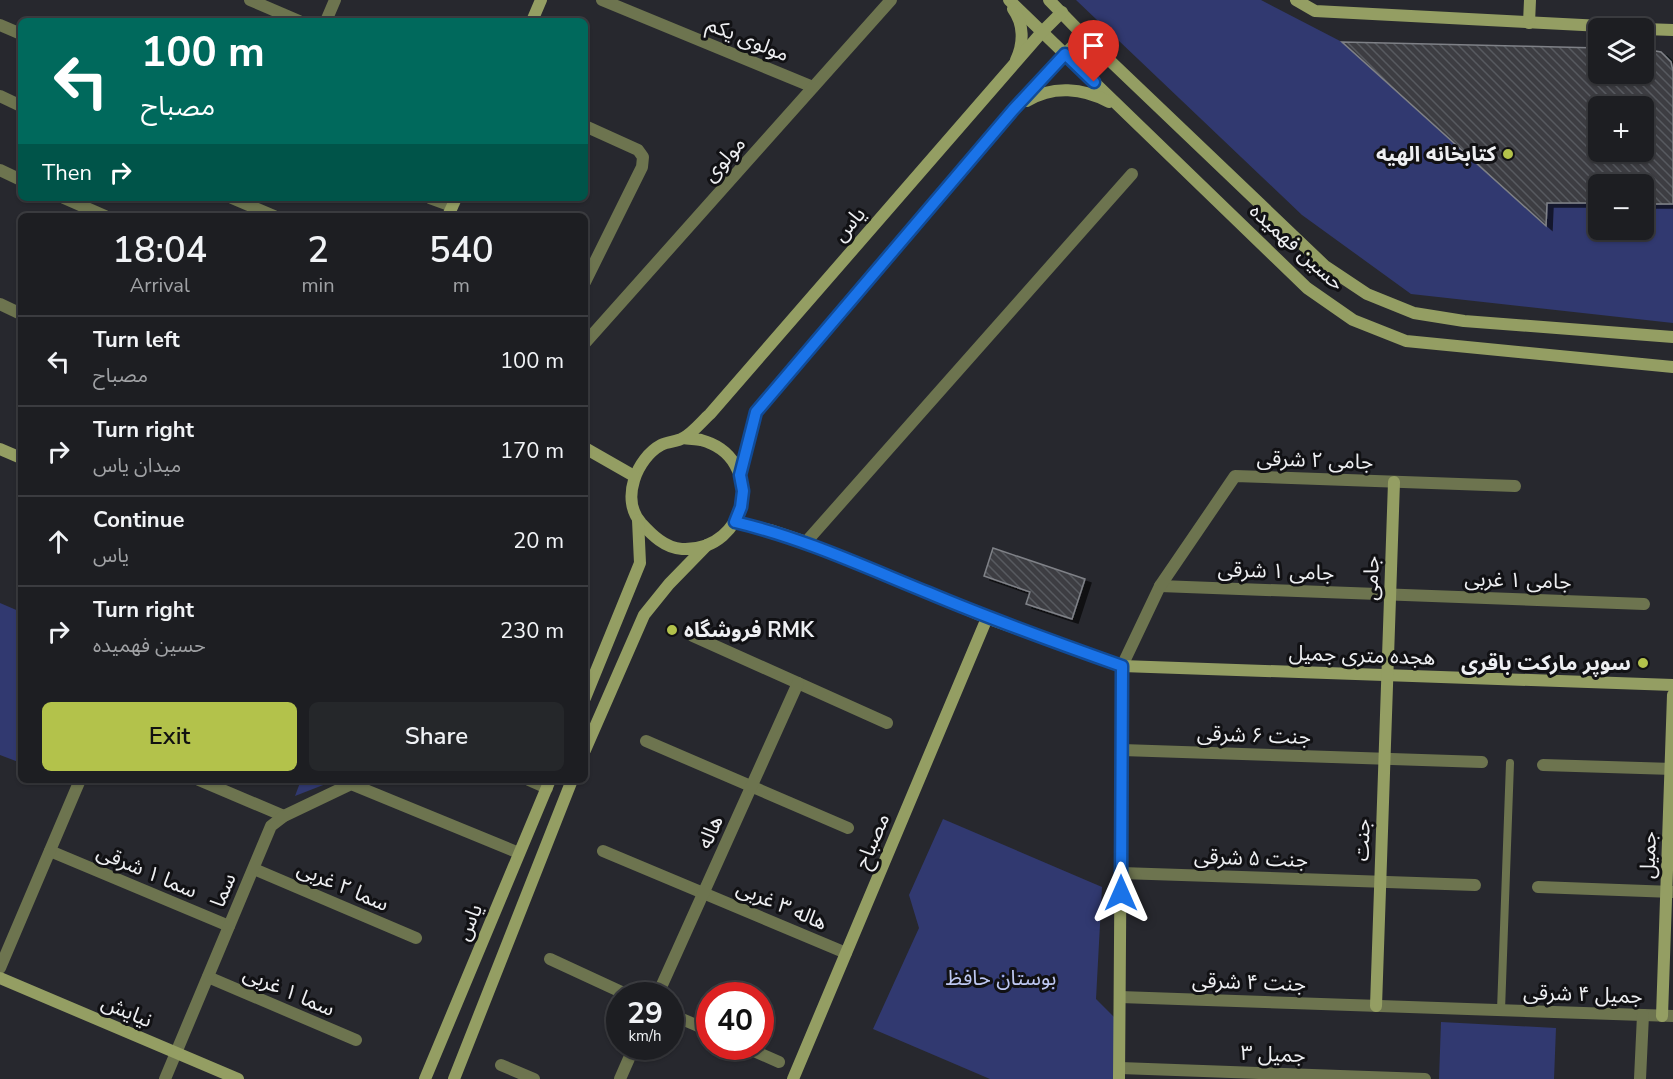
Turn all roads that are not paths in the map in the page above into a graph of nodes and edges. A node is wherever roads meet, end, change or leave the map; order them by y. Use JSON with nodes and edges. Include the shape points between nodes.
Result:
{"nodes":[{"id":1,"x":250,"y":0,"type":"edge"},
{"id":2,"x":335,"y":0,"type":"edge"},
{"id":3,"x":541,"y":0,"type":"edge"},
{"id":4,"x":602,"y":0,"type":"edge"},
{"id":5,"x":891,"y":0,"type":"edge"},
{"id":6,"x":1008,"y":0,"type":"edge"},
{"id":7,"x":1049,"y":0,"type":"edge"},
{"id":8,"x":1296,"y":0,"type":"edge"},
{"id":9,"x":1530,"y":0,"type":"edge"},
{"id":10,"x":1062,"y":12,"type":"junction"},
{"id":11,"x":292,"y":18,"type":"edge"},
{"id":12,"x":327,"y":18,"type":"edge"},
{"id":13,"x":533,"y":18,"type":"edge"},
{"id":14,"x":1529,"y":23,"type":"junction"},
{"id":15,"x":0,"y":25,"type":"edge"},
{"id":16,"x":1588,"y":26,"type":"edge"},
{"id":17,"x":1654,"y":29,"type":"edge"},
{"id":18,"x":1673,"y":30,"type":"edge"},
{"id":19,"x":1042,"y":32,"type":"junction"},
{"id":20,"x":18,"y":33,"type":"edge"},
{"id":21,"x":1083,"y":35,"type":"junction"},
{"id":22,"x":1065,"y":54,"type":"junction"},
{"id":23,"x":1010,"y":69,"type":"junction"},
{"id":24,"x":813,"y":87,"type":"junction"},
{"id":25,"x":0,"y":96,"type":"edge"},
{"id":26,"x":18,"y":105,"type":"edge"},
{"id":27,"x":1013,"y":110,"type":"junction"},
{"id":28,"x":1123,"y":110,"type":"junction"},
{"id":29,"x":588,"y":127,"type":"edge"},
{"id":30,"x":0,"y":170,"type":"edge"},
{"id":31,"x":1132,"y":174,"type":"dead end"},
{"id":32,"x":18,"y":179,"type":"edge"},
{"id":33,"x":70,"y":201,"type":"edge"},
{"id":34,"x":437,"y":201,"type":"edge"},
{"id":35,"x":249,"y":207,"type":"edge"},
{"id":36,"x":452,"y":207,"type":"edge"},
{"id":37,"x":98,"y":213,"type":"edge"},
{"id":38,"x":266,"y":213,"type":"edge"},
{"id":39,"x":588,"y":276,"type":"edge"},
{"id":40,"x":0,"y":304,"type":"edge"},
{"id":41,"x":18,"y":313,"type":"edge"},
{"id":42,"x":1673,"y":338,"type":"edge"},
{"id":43,"x":588,"y":340,"type":"edge"},
{"id":44,"x":1673,"y":367,"type":"edge"},
{"id":45,"x":683,"y":438,"type":"junction"},
{"id":46,"x":0,"y":449,"type":"edge"},
{"id":47,"x":588,"y":450,"type":"edge"},
{"id":48,"x":18,"y":457,"type":"edge"},
{"id":49,"x":740,"y":475,"type":"junction"},
{"id":50,"x":634,"y":476,"type":"junction"},
{"id":51,"x":1394,"y":482,"type":"junction"},
{"id":52,"x":1515,"y":486,"type":"dead end"},
{"id":53,"x":638,"y":520,"type":"junction"},
{"id":54,"x":735,"y":522,"type":"junction"},
{"id":55,"x":806,"y":542,"type":"junction"},
{"id":56,"x":707,"y":545,"type":"junction"},
{"id":57,"x":1160,"y":586,"type":"junction"},
{"id":58,"x":1390,"y":594,"type":"junction"},
{"id":59,"x":1644,"y":604,"type":"dead end"},
{"id":60,"x":987,"y":618,"type":"junction"},
{"id":61,"x":693,"y":636,"type":"dead end"},
{"id":62,"x":1122,"y":666,"type":"junction"},
{"id":63,"x":1387,"y":675,"type":"junction"},
{"id":64,"x":798,"y":683,"type":"junction"},
{"id":65,"x":1673,"y":685,"type":"edge"},
{"id":66,"x":588,"y":691,"type":"edge"},
{"id":67,"x":1673,"y":695,"type":"edge"},
{"id":68,"x":887,"y":723,"type":"dead end"},
{"id":69,"x":646,"y":741,"type":"dead end"},
{"id":70,"x":588,"y":743,"type":"edge"},
{"id":71,"x":1122,"y":750,"type":"junction"},
{"id":72,"x":1384,"y":759,"type":"junction"},
{"id":73,"x":1482,"y":762,"type":"dead end"},
{"id":74,"x":1510,"y":763,"type":"dead end"},
{"id":75,"x":1543,"y":765,"type":"dead end"},
{"id":76,"x":1672,"y":769,"type":"edge"},
{"id":77,"x":79,"y":783,"type":"edge"},
{"id":78,"x":206,"y":783,"type":"edge"},
{"id":79,"x":571,"y":783,"type":"edge"},
{"id":80,"x":548,"y":784,"type":"edge"},
{"id":81,"x":751,"y":787,"type":"junction"},
{"id":82,"x":284,"y":816,"type":"junction"},
{"id":83,"x":848,"y":828,"type":"dead end"},
{"id":84,"x":50,"y":851,"type":"junction"},
{"id":85,"x":603,"y":851,"type":"dead end"},
{"id":86,"x":519,"y":853,"type":"junction"},
{"id":87,"x":254,"y":869,"type":"junction"},
{"id":88,"x":1121,"y":873,"type":"junction"},
{"id":89,"x":1380,"y":882,"type":"junction"},
{"id":90,"x":1475,"y":885,"type":"dead end"},
{"id":91,"x":1538,"y":887,"type":"dead end"},
{"id":92,"x":1670,"y":892,"type":"edge"},
{"id":93,"x":703,"y":894,"type":"junction"},
{"id":94,"x":229,"y":926,"type":"junction"},
{"id":95,"x":416,"y":938,"type":"dead end"},
{"id":96,"x":846,"y":953,"type":"junction"},
{"id":97,"x":550,"y":959,"type":"dead end"},
{"id":98,"x":0,"y":968,"type":"edge"},
{"id":99,"x":208,"y":977,"type":"junction"},
{"id":100,"x":0,"y":978,"type":"edge"},
{"id":101,"x":663,"y":982,"type":"edge"},
{"id":102,"x":606,"y":985,"type":"edge"},
{"id":103,"x":1120,"y":997,"type":"junction"},
{"id":104,"x":1377,"y":1006,"type":"junction"},
{"id":105,"x":1501,"y":1010,"type":"junction"},
{"id":106,"x":1643,"y":1016,"type":"junction"},
{"id":107,"x":1668,"y":1016,"type":"edge"},
{"id":108,"x":356,"y":1040,"type":"dead end"},
{"id":109,"x":176,"y":1053,"type":"junction"},
{"id":110,"x":628,"y":1060,"type":"edge"},
{"id":111,"x":774,"y":1060,"type":"edge"},
{"id":112,"x":779,"y":1062,"type":"dead end"},
{"id":113,"x":501,"y":1065,"type":"dead end"},
{"id":114,"x":1120,"y":1074,"type":"edge"},
{"id":115,"x":165,"y":1079,"type":"edge"},
{"id":116,"x":238,"y":1079,"type":"edge"},
{"id":117,"x":425,"y":1079,"type":"edge"},
{"id":118,"x":454,"y":1079,"type":"edge"},
{"id":119,"x":534,"y":1079,"type":"edge"},
{"id":120,"x":620,"y":1079,"type":"edge"},
{"id":121,"x":794,"y":1079,"type":"edge"},
{"id":122,"x":1425,"y":1079,"type":"edge"},
{"id":123,"x":1640,"y":1079,"type":"edge"}],
"edges":[{"from":1,"to":11,"type":"street"},
{"from":2,"to":12,"type":"street"},
{"from":3,"to":13,"type":"street"},
{"from":4,"to":24,"type":"street","name":"مولوی یکم"},
{"from":5,"to":24,"type":"street","name":"مولوی"},
{"from":6,"to":19,"type":"street","name":"حسین فهمیده"},
{"from":6,"to":23,"type":"street","via":[[1022,31],[1017,57]]},
{"from":7,"to":10,"type":"street","name":"حسین فهمیده"},
{"from":8,"to":14,"type":"street","via":[[1315,11]]},
{"from":9,"to":14,"type":"street"},
{"from":10,"to":19,"type":"street","name":"یاس"},
{"from":10,"to":21,"type":"street","name":"حسین فهمیده"},
{"from":14,"to":16,"type":"street"},
{"from":15,"to":20,"type":"street"},
{"from":17,"to":18,"type":"street"},
{"from":19,"to":22,"type":"street","name":"حسین فهمیده"},
{"from":19,"to":23,"type":"street","name":"یاس"},
{"from":21,"to":22,"type":"street"},
{"from":21,"to":42,"type":"street","name":"حسین فهمیده","via":[[1325,266],[1367,294],[1413,313],[1464,321]]},
{"from":22,"to":27,"type":"street"},
{"from":22,"to":28,"type":"street","name":"حسین فهمیده"},
{"from":23,"to":45,"type":"street","name":"یاس","via":[[710,414]]},
{"from":24,"to":43,"type":"street","name":"مولوی"},
{"from":25,"to":26,"type":"street"},
{"from":27,"to":28,"type":"street","via":[[1041,92],[1066,89],[1096,95]]},
{"from":27,"to":49,"type":"street","via":[[756,412]]},
{"from":28,"to":44,"type":"street","name":"حسین فهمیده","via":[[1307,288],[1353,320],[1406,341]]},
{"from":29,"to":39,"type":"street","via":[[638,150],[643,157],[642,167]]},
{"from":30,"to":32,"type":"street"},
{"from":31,"to":55,"type":"street"},
{"from":33,"to":37,"type":"street"},
{"from":34,"to":36,"type":"street"},
{"from":35,"to":38,"type":"street"},
{"from":40,"to":41,"type":"street"},
{"from":45,"to":49,"type":"street","via":[[718,447]]},
{"from":45,"to":50,"type":"street","via":[[662,444],[645,457]]},
{"from":46,"to":48,"type":"street"},
{"from":47,"to":50,"type":"street"},
{"from":49,"to":54,"type":"street","via":[[743,491]]},
{"from":50,"to":53,"type":"street","via":[[632,498]]},
{"from":51,"to":52,"type":"street","name":"جامی ۲ شرقی"},
{"from":51,"to":57,"type":"street","name":"جامی ۲ شرقی","via":[[1235,476]]},
{"from":51,"to":58,"type":"street","name":"جامی"},
{"from":53,"to":56,"type":"street","via":[[656,540],[681,549]]},
{"from":53,"to":66,"type":"street","via":[[640,563]]},
{"from":54,"to":55,"type":"street"},
{"from":54,"to":56,"type":"street","via":[[723,536]]},
{"from":55,"to":60,"type":"street"},
{"from":56,"to":70,"type":"street","via":[[644,615]]},
{"from":57,"to":58,"type":"street","name":"جامی ۱ شرقی"},
{"from":57,"to":62,"type":"street"},
{"from":58,"to":59,"type":"street","name":"جامی ۱ غربی"},
{"from":58,"to":63,"type":"street","name":"جامی"},
{"from":60,"to":62,"type":"street"},
{"from":60,"to":96,"type":"street","name":"مصباح"},
{"from":61,"to":64,"type":"street"},
{"from":62,"to":63,"type":"street","name":"هجده متری جمیل"},
{"from":62,"to":71,"type":"street"},
{"from":63,"to":65,"type":"street","name":"هجده متری جمیل"},
{"from":63,"to":72,"type":"street","name":"جنت"},
{"from":64,"to":68,"type":"street"},
{"from":64,"to":81,"type":"street","name":"هاله"},
{"from":67,"to":76,"type":"street","name":"جمیل"},
{"from":69,"to":81,"type":"street"},
{"from":71,"to":72,"type":"street","name":"جنت ۶ شرقی"},
{"from":71,"to":88,"type":"street"},
{"from":72,"to":73,"type":"street","name":"جنت ۶ شرقی"},
{"from":72,"to":89,"type":"street","name":"جنت"},
{"from":74,"to":105,"type":"lane"},
{"from":75,"to":76,"type":"street"},
{"from":76,"to":92,"type":"street","name":"جمیل"},
{"from":77,"to":84,"type":"street"},
{"from":78,"to":82,"type":"street"},
{"from":79,"to":118,"type":"street","name":"یاس"},
{"from":80,"to":86,"type":"street","name":"یاس"},
{"from":81,"to":83,"type":"street"},
{"from":81,"to":93,"type":"street","name":"هاله"},
{"from":82,"to":86,"type":"street","name":"سما","via":[[351,784]]},
{"from":82,"to":87,"type":"street","name":"سما","via":[[271,826]]},
{"from":84,"to":94,"type":"street","name":"سما ۱ شرقی"},
{"from":84,"to":98,"type":"street"},
{"from":85,"to":93,"type":"street","name":"هاله ۳ غربی"},
{"from":86,"to":117,"type":"street","name":"یاس"},
{"from":87,"to":94,"type":"street","name":"سما"},
{"from":87,"to":95,"type":"street","name":"سما ۲ غربی"},
{"from":88,"to":89,"type":"street","name":"جنت ۵ شرقی"},
{"from":88,"to":103,"type":"street"},
{"from":89,"to":90,"type":"street","name":"جنت ۵ شرقی"},
{"from":89,"to":104,"type":"street","name":"جنت"},
{"from":91,"to":92,"type":"street"},
{"from":92,"to":107,"type":"street","name":"جمیل"},
{"from":93,"to":96,"type":"street","name":"هاله ۳ غربی"},
{"from":93,"to":101,"type":"street","name":"هاله"},
{"from":94,"to":99,"type":"street","name":"سما"},
{"from":96,"to":121,"type":"street","name":"مصباح"},
{"from":97,"to":102,"type":"street"},
{"from":99,"to":108,"type":"street","name":"سما ۱ غربی"},
{"from":99,"to":109,"type":"street","name":"سما"},
{"from":100,"to":109,"type":"street","name":"نیایش"},
{"from":103,"to":104,"type":"street","name":"جنت ۴ شرقی"},
{"from":103,"to":114,"type":"street"},
{"from":104,"to":105,"type":"street","name":"جنت ۴ شرقی"},
{"from":105,"to":106,"type":"street","name":"جمیل ۴ شرقی"},
{"from":106,"to":107,"type":"street","name":"جمیل ۴ شرقی"},
{"from":106,"to":123,"type":"street"},
{"from":109,"to":115,"type":"street","name":"سما"},
{"from":109,"to":116,"type":"street","name":"نیایش"},
{"from":110,"to":120,"type":"street"},
{"from":111,"to":112,"type":"street"},
{"from":113,"to":119,"type":"street"},
{"from":114,"to":122,"type":"street","name":"جمیل ۳"}]}
